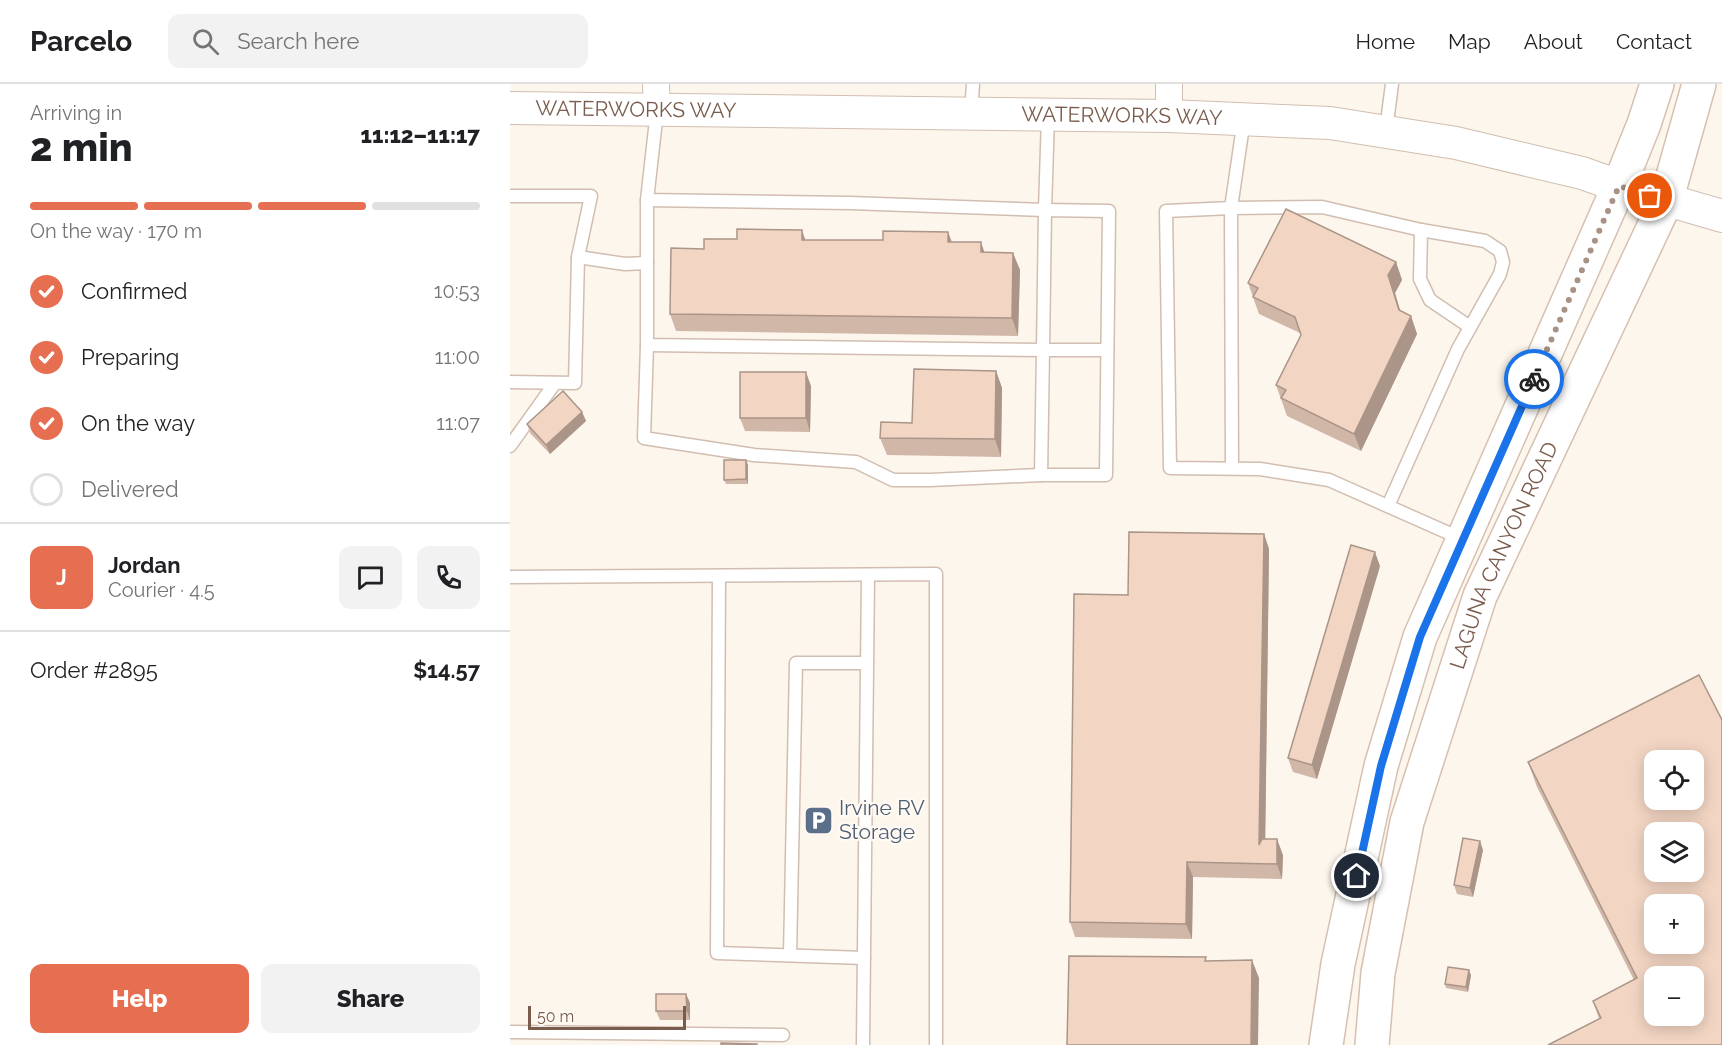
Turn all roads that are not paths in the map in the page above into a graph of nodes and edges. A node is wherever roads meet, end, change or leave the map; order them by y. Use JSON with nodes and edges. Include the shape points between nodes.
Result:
{"nodes":[{"id":1,"x":1169,"y":84,"type":"edge"},
{"id":2,"x":1392,"y":84,"type":"edge"},
{"id":3,"x":1657,"y":84,"type":"edge"},
{"id":4,"x":1699,"y":84,"type":"edge"},
{"id":5,"x":656,"y":98,"type":"edge"},
{"id":6,"x":972,"y":99,"type":"edge"},
{"id":7,"x":510,"y":108,"type":"edge"},
{"id":8,"x":1048,"y":114,"type":"junction"},
{"id":9,"x":1169,"y":116,"type":"junction"},
{"id":10,"x":1244,"y":118,"type":"junction"},
{"id":11,"x":1386,"y":132,"type":"junction"},
{"id":12,"x":1619,"y":186,"type":"junction"},
{"id":13,"x":510,"y":196,"type":"edge"},
{"id":14,"x":647,"y":200,"type":"junction"},
{"id":15,"x":1666,"y":201,"type":"junction"},
{"id":16,"x":1231,"y":208,"type":"junction"},
{"id":17,"x":1045,"y":210,"type":"junction"},
{"id":18,"x":1722,"y":216,"type":"edge"},
{"id":19,"x":1421,"y":230,"type":"junction"},
{"id":20,"x":578,"y":257,"type":"junction"},
{"id":21,"x":647,"y":263,"type":"junction"},
{"id":22,"x":1470,"y":327,"type":"junction"},
{"id":23,"x":647,"y":345,"type":"junction"},
{"id":24,"x":1044,"y":350,"type":"junction"},
{"id":25,"x":1106,"y":350,"type":"junction"},
{"id":26,"x":510,"y":382,"type":"edge"},
{"id":27,"x":555,"y":383,"type":"junction"},
{"id":28,"x":510,"y":446,"type":"edge"},
{"id":29,"x":1232,"y":468,"type":"junction"},
{"id":30,"x":1041,"y":475,"type":"junction"},
{"id":31,"x":1388,"y":506,"type":"junction"},
{"id":32,"x":1464,"y":540,"type":"junction"},
{"id":33,"x":867,"y":575,"type":"junction"},
{"id":34,"x":719,"y":576,"type":"junction"},
{"id":35,"x":510,"y":577,"type":"edge"},
{"id":36,"x":867,"y":663,"type":"junction"},
{"id":37,"x":790,"y":955,"type":"junction"},
{"id":38,"x":864,"y":958,"type":"junction"},
{"id":39,"x":510,"y":1032,"type":"edge"},
{"id":40,"x":783,"y":1035,"type":"dead end"},
{"id":41,"x":863,"y":1045,"type":"edge"},
{"id":42,"x":936,"y":1045,"type":"edge"},
{"id":43,"x":1326,"y":1045,"type":"edge"},
{"id":44,"x":1372,"y":1045,"type":"edge"}],
"edges":[{"from":1,"to":9,"type":"street"},
{"from":2,"to":11,"type":"lane"},
{"from":3,"to":12,"type":"main road","name":"LAGUNA CANYON ROAD"},
{"from":4,"to":15,"type":"main road","name":"LAGUNA CANYON ROAD"},
{"from":5,"to":6,"type":"street","name":"WATERWORKS WAY"},
{"from":5,"to":7,"type":"street","name":"WATERWORKS WAY"},
{"from":5,"to":14,"type":"lane"},
{"from":6,"to":8,"type":"street","name":"WATERWORKS WAY"},
{"from":8,"to":9,"type":"street","name":"WATERWORKS WAY"},
{"from":8,"to":17,"type":"lane"},
{"from":9,"to":10,"type":"street","name":"WATERWORKS WAY"},
{"from":10,"to":11,"type":"street","name":"WATERWORKS WAY","via":[[1330,123]]},
{"from":10,"to":16,"type":"lane"},
{"from":11,"to":12,"type":"street","name":"WATERWORKS WAY","via":[[1456,143],[1582,173]]},
{"from":12,"to":15,"type":"street","name":"WATERWORKS WAY"},
{"from":12,"to":32,"type":"main road","name":"LAGUNA CANYON ROAD"},
{"from":13,"to":20,"type":"lane","via":[[591,196]]},
{"from":14,"to":17,"type":"lane"},
{"from":14,"to":21,"type":"lane"},
{"from":15,"to":18,"type":"street","name":"WATERWORKS WAY"},
{"from":15,"to":44,"type":"main road","name":"LAGUNA CANYON ROAD","via":[[1479,596],[1407,822],[1378,973]]},
{"from":16,"to":19,"type":"lane","via":[[1322,207]]},
{"from":16,"to":29,"type":"lane"},
{"from":16,"to":29,"type":"lane","via":[[1166,211],[1170,468]]},
{"from":17,"to":24,"type":"lane"},
{"from":17,"to":25,"type":"lane","via":[[1109,211]]},
{"from":19,"to":22,"type":"lane","via":[[1420,279],[1430,300]]},
{"from":19,"to":22,"type":"lane","via":[[1485,241],[1500,251],[1500,274]]},
{"from":20,"to":21,"type":"lane"},
{"from":20,"to":27,"type":"lane","via":[[575,383]]},
{"from":21,"to":23,"type":"lane"},
{"from":22,"to":31,"type":"lane"},
{"from":23,"to":24,"type":"lane"},
{"from":23,"to":30,"type":"lane","via":[[644,438],[754,454],[856,462],[893,480]]},
{"from":24,"to":25,"type":"lane"},
{"from":24,"to":30,"type":"lane"},
{"from":25,"to":30,"type":"lane","via":[[1106,476]]},
{"from":26,"to":27,"type":"lane"},
{"from":27,"to":28,"type":"lane"},
{"from":29,"to":31,"type":"lane","via":[[1329,480]]},
{"from":31,"to":32,"type":"lane"},
{"from":32,"to":43,"type":"main road","name":"LAGUNA CANYON ROAD","via":[[1420,637],[1381,766],[1338,964]]},
{"from":33,"to":34,"type":"lane"},
{"from":33,"to":36,"type":"lane"},
{"from":33,"to":42,"type":"lane","via":[[936,574]]},
{"from":34,"to":35,"type":"lane"},
{"from":34,"to":37,"type":"lane","via":[[717,953]]},
{"from":36,"to":37,"type":"lane","via":[[796,663]]},
{"from":36,"to":38,"type":"lane"},
{"from":37,"to":38,"type":"lane"},
{"from":38,"to":41,"type":"lane"},
{"from":39,"to":40,"type":"lane"}]}
